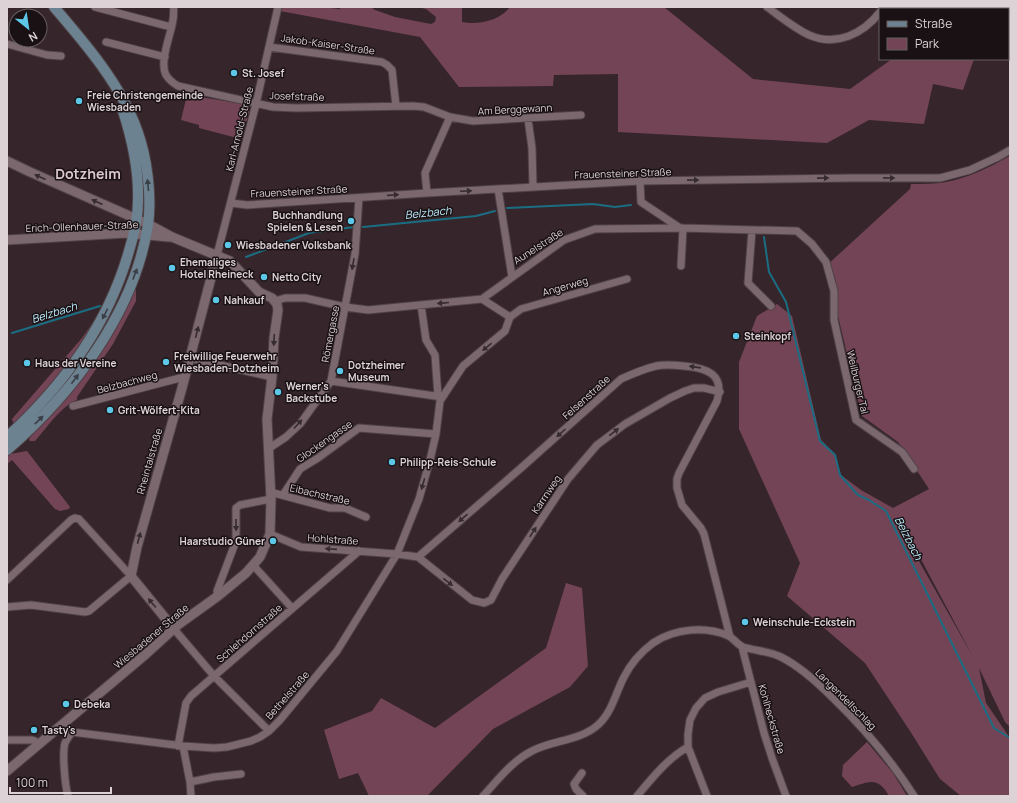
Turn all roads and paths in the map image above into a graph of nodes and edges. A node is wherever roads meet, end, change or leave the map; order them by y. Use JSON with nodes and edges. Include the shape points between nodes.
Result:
{"nodes":[{"id":1,"x":54,"y":7,"type":"edge"},
{"id":2,"x":95,"y":7,"type":"edge"},
{"id":3,"x":174,"y":7,"type":"edge"},
{"id":4,"x":278,"y":7,"type":"edge"},
{"id":5,"x":767,"y":7,"type":"edge"},
{"id":6,"x":879,"y":13,"type":"edge"},
{"id":7,"x":171,"y":27,"type":"junction"},
{"id":8,"x":106,"y":42,"type":"dead end"},
{"id":9,"x":7,"y":44,"type":"edge"},
{"id":10,"x":269,"y":47,"type":"junction"},
{"id":11,"x":61,"y":56,"type":"dead end"},
{"id":12,"x":165,"y":57,"type":"junction"},
{"id":13,"x":114,"y":84,"type":"junction"},
{"id":14,"x":256,"y":104,"type":"junction"},
{"id":15,"x":396,"y":106,"type":"junction"},
{"id":16,"x":581,"y":115,"type":"dead end"},
{"id":17,"x":450,"y":117,"type":"junction"},
{"id":18,"x":528,"y":119,"type":"junction"},
{"id":19,"x":1010,"y":150,"type":"edge"},
{"id":20,"x":10,"y":164,"type":"edge"},
{"id":21,"x":640,"y":181,"type":"junction"},
{"id":22,"x":533,"y":187,"type":"junction"},
{"id":23,"x":498,"y":189,"type":"junction"},
{"id":24,"x":427,"y":193,"type":"junction"},
{"id":25,"x":359,"y":198,"type":"junction"},
{"id":26,"x":231,"y":203,"type":"junction"},
{"id":27,"x":136,"y":219,"type":"junction"},
{"id":28,"x":148,"y":224,"type":"junction"},
{"id":29,"x":682,"y":228,"type":"junction"},
{"id":30,"x":752,"y":230,"type":"junction"},
{"id":31,"x":7,"y":233,"type":"edge"},
{"id":32,"x":114,"y":234,"type":"junction"},
{"id":33,"x":134,"y":234,"type":"junction"},
{"id":34,"x":146,"y":235,"type":"junction"},
{"id":35,"x":172,"y":237,"type":"junction"},
{"id":36,"x":19,"y":239,"type":"junction"},
{"id":37,"x":7,"y":240,"type":"edge"},
{"id":38,"x":130,"y":247,"type":"junction"},
{"id":39,"x":217,"y":255,"type":"junction"},
{"id":40,"x":681,"y":266,"type":"dead end"},
{"id":41,"x":512,"y":277,"type":"junction"},
{"id":42,"x":627,"y":278,"type":"dead end"},
{"id":43,"x":482,"y":299,"type":"junction"},
{"id":44,"x":275,"y":301,"type":"junction"},
{"id":45,"x":421,"y":305,"type":"junction"},
{"id":46,"x":771,"y":306,"type":"dead end"},
{"id":47,"x":345,"y":307,"type":"junction"},
{"id":48,"x":510,"y":317,"type":"junction"},
{"id":49,"x":834,"y":320,"type":"joint"},
{"id":50,"x":190,"y":358,"type":"junction"},
{"id":51,"x":272,"y":377,"type":"junction"},
{"id":52,"x":185,"y":379,"type":"junction"},
{"id":53,"x":330,"y":381,"type":"junction"},
{"id":54,"x":720,"y":392,"type":"junction"},
{"id":55,"x":440,"y":396,"type":"junction"},
{"id":56,"x":74,"y":406,"type":"dead end"},
{"id":57,"x":24,"y":428,"type":"junction"},
{"id":58,"x":436,"y":434,"type":"junction"},
{"id":59,"x":8,"y":445,"type":"edge"},
{"id":60,"x":268,"y":449,"type":"junction"},
{"id":61,"x":914,"y":469,"type":"dead end"},
{"id":62,"x":270,"y":495,"type":"junction"},
{"id":63,"x":283,"y":495,"type":"junction"},
{"id":64,"x":366,"y":517,"type":"dead end"},
{"id":65,"x":270,"y":534,"type":"junction"},
{"id":66,"x":359,"y":551,"type":"junction"},
{"id":67,"x":397,"y":554,"type":"junction"},
{"id":68,"x":418,"y":558,"type":"junction"},
{"id":69,"x":253,"y":565,"type":"junction"},
{"id":70,"x":131,"y":576,"type":"junction"},
{"id":71,"x":7,"y":580,"type":"edge"},
{"id":72,"x":218,"y":596,"type":"junction"},
{"id":73,"x":7,"y":607,"type":"edge"},
{"id":74,"x":292,"y":608,"type":"junction"},
{"id":75,"x":174,"y":629,"type":"junction"},
{"id":76,"x":730,"y":637,"type":"junction"},
{"id":77,"x":742,"y":647,"type":"junction"},
{"id":78,"x":214,"y":676,"type":"junction"},
{"id":79,"x":751,"y":682,"type":"junction"},
{"id":80,"x":63,"y":723,"type":"junction"},
{"id":81,"x":268,"y":731,"type":"junction"},
{"id":82,"x":72,"y":732,"type":"junction"},
{"id":83,"x":7,"y":740,"type":"edge"},
{"id":84,"x":38,"y":745,"type":"junction"},
{"id":85,"x":180,"y":746,"type":"junction"},
{"id":86,"x":688,"y":747,"type":"junction"},
{"id":87,"x":7,"y":771,"type":"edge"},
{"id":88,"x":582,"y":773,"type":"dead end"},
{"id":89,"x":241,"y":774,"type":"dead end"},
{"id":90,"x":190,"y":782,"type":"junction"},
{"id":91,"x":68,"y":796,"type":"edge"},
{"id":92,"x":191,"y":796,"type":"edge"},
{"id":93,"x":483,"y":796,"type":"edge"},
{"id":94,"x":583,"y":796,"type":"edge"},
{"id":95,"x":637,"y":796,"type":"edge"},
{"id":96,"x":707,"y":796,"type":"edge"},
{"id":97,"x":786,"y":796,"type":"edge"},
{"id":98,"x":914,"y":796,"type":"edge"}],
"edges":[{"from":1,"to":13,"type":"main road"},
{"from":2,"to":7,"type":"street"},
{"from":3,"to":7,"type":"street","name":"Josefstraße"},
{"from":4,"to":10,"type":"street","name":"Karl-Arnold-Straße"},
{"from":5,"to":6,"type":"street","via":[[809,35],[832,40],[856,34]]},
{"from":7,"to":12,"type":"street","name":"Josefstraße"},
{"from":8,"to":12,"type":"street"},
{"from":9,"to":11,"type":"street","via":[[47,56]]},
{"from":10,"to":14,"type":"street","name":"Karl-Arnold-Straße"},
{"from":10,"to":15,"type":"street","name":"Jakob-Kaiser-Straße","via":[[382,62],[392,70]]},
{"from":12,"to":14,"type":"street","name":"Josefstraße","via":[[166,75],[178,86]]},
{"from":13,"to":27,"type":"main road","via":[[129,130],[136,169]]},
{"from":28,"to":13,"type":"main road","one_way":true,"via":[[149,196],[142,147],[128,108]]},
{"from":14,"to":15,"type":"street","name":"Josefstraße","via":[[296,108]]},
{"from":14,"to":26,"type":"street","name":"Karl-Arnold-Straße"},
{"from":15,"to":17,"type":"street","name":"Josefstraße","via":[[424,107]]},
{"from":16,"to":18,"type":"street","name":"Am Berggewann"},
{"from":17,"to":18,"type":"street","name":"Am Berggewann","via":[[473,122]]},
{"from":17,"to":24,"type":"street","via":[[425,173]]},
{"from":18,"to":22,"type":"street"},
{"from":21,"to":19,"type":"street","name":"Frauensteiner Straße","one_way":true,"via":[[940,178],[970,170]]},
{"from":27,"to":20,"type":"street","one_way":true},
{"from":21,"to":22,"type":"street","name":"Frauensteiner Straße"},
{"from":21,"to":29,"type":"street","via":[[641,202]]},
{"from":22,"to":23,"type":"street","name":"Frauensteiner Straße"},
{"from":24,"to":23,"type":"street","name":"Frauensteiner Straße","one_way":true},
{"from":23,"to":41,"type":"street"},
{"from":25,"to":24,"type":"street","name":"Frauensteiner Straße","one_way":true},
{"from":25,"to":26,"type":"street","name":"Frauensteiner Straße","via":[[248,205]]},
{"from":25,"to":47,"type":"street","name":"Römergasse","one_way":true,"via":[[355,254]]},
{"from":26,"to":39,"type":"street","name":"Karl-Arnold-Straße"},
{"from":27,"to":28,"type":"street"},
{"from":27,"to":33,"type":"main road"},
{"from":28,"to":34,"type":"main road"},
{"from":28,"to":35,"type":"street"},
{"from":29,"to":30,"type":"street","name":"Aunelstraße"},
{"from":29,"to":40,"type":"street"},
{"from":29,"to":41,"type":"street","name":"Aunelstraße","via":[[595,229],[564,240]]},
{"from":30,"to":46,"type":"street","via":[[748,283]]},
{"from":30,"to":49,"type":"street","name":"Aunelstraße","via":[[797,232],[812,244],[826,262],[834,291]]},
{"from":31,"to":36,"type":"street","name":"Erich-Ollenhauer-Straße"},
{"from":32,"to":33,"type":"street","name":"Erich-Ollenhauer-Straße"},
{"from":32,"to":36,"type":"street","name":"Erich-Ollenhauer-Straße"},
{"from":32,"to":38,"type":"street"},
{"from":33,"to":34,"type":"street","name":"Erich-Ollenhauer-Straße"},
{"from":33,"to":38,"type":"main road"},
{"from":34,"to":35,"type":"street","name":"Erich-Ollenhauer-Straße"},
{"from":57,"to":34,"type":"main road","one_way":true,"via":[[43,416],[72,384],[96,349],[131,284]]},
{"from":35,"to":39,"type":"street"},
{"from":36,"to":37,"type":"street","name":"Erich-Ollenhauer-Straße"},
{"from":38,"to":57,"type":"main road","one_way":true,"via":[[118,285],[104,316],[64,377]]},
{"from":39,"to":44,"type":"street","via":[[230,261],[260,292]]},
{"from":50,"to":39,"type":"street","name":"Rheintalstraße","one_way":true},
{"from":41,"to":43,"type":"street","name":"Aunelstraße"},
{"from":42,"to":48,"type":"street","name":"Angerweg","via":[[521,309]]},
{"from":43,"to":45,"type":"street","one_way":true},
{"from":43,"to":48,"type":"street"},
{"from":44,"to":47,"type":"street","via":[[285,298],[311,298]]},
{"from":44,"to":51,"type":"street","name":"Wiesbadener Straße","one_way":true,"via":[[278,310]]},
{"from":45,"to":47,"type":"street","via":[[368,310]]},
{"from":45,"to":55,"type":"street","via":[[426,340],[435,355]]},
{"from":47,"to":53,"type":"street","name":"Römergasse"},
{"from":48,"to":55,"type":"street","one_way":true,"via":[[506,331],[463,366]]},
{"from":49,"to":61,"type":"street","name":"Weilburger Tal","via":[[856,420],[902,452]]},
{"from":50,"to":51,"type":"street"},
{"from":50,"to":52,"type":"street","name":"Rheintalstraße"},
{"from":51,"to":60,"type":"street","name":"Wiesbadener Straße","via":[[267,419]]},
{"from":52,"to":56,"type":"street","name":"Belzbachweg","via":[[180,378]]},
{"from":70,"to":52,"type":"street","name":"Rheintalstraße","one_way":true,"via":[[143,524]]},
{"from":53,"to":55,"type":"street"},
{"from":60,"to":53,"type":"street","name":"Römergasse","one_way":true,"via":[[300,424]]},
{"from":54,"to":68,"type":"street","name":"Felsenstraße","one_way":true,"via":[[713,374],[697,367],[658,366],[621,379]]},
{"from":68,"to":54,"type":"street","name":"Karrnweg","one_way":true,"via":[[472,600],[484,603],[491,600],[568,478],[597,445],[625,424],[685,391],[704,388]]},
{"from":54,"to":76,"type":"street","via":[[679,473],[677,488],[682,505],[704,534]]},
{"from":55,"to":58,"type":"street","name":"Bethelstraße"},
{"from":57,"to":59,"type":"main road"},
{"from":58,"to":63,"type":"street","name":"Glockengasse","via":[[359,428],[300,469]]},
{"from":58,"to":67,"type":"street","name":"Bethelstraße","one_way":true,"via":[[419,499]]},
{"from":60,"to":62,"type":"street","name":"Wiesbadener Straße"},
{"from":62,"to":63,"type":"street","name":"Eibachstraße"},
{"from":62,"to":65,"type":"street","name":"Wiesbadener Straße"},
{"from":62,"to":72,"type":"street","one_way":true,"via":[[236,508],[236,541],[217,591]]},
{"from":63,"to":64,"type":"street","name":"Eibachstraße","via":[[330,508],[345,508]]},
{"from":66,"to":65,"type":"street","name":"Hohlstraße","one_way":true,"via":[[301,547]]},
{"from":65,"to":69,"type":"street","name":"Wiesbadener Straße"},
{"from":66,"to":67,"type":"street","name":"Hohlstraße"},
{"from":66,"to":74,"type":"street","name":"Schlehdornstraße"},
{"from":67,"to":68,"type":"street"},
{"from":67,"to":81,"type":"street","name":"Bethelstraße","via":[[337,650],[280,720]]},
{"from":69,"to":72,"type":"street","name":"Wiesbadener Straße"},
{"from":69,"to":74,"type":"street"},
{"from":70,"to":71,"type":"street","via":[[76,518]]},
{"from":70,"to":73,"type":"street","via":[[89,611],[31,605]]},
{"from":75,"to":70,"type":"street","one_way":true},
{"from":72,"to":75,"type":"street","name":"Wiesbadener Straße"},
{"from":74,"to":78,"type":"street","name":"Schlehdornstraße"},
{"from":75,"to":78,"type":"street"},
{"from":75,"to":80,"type":"street","name":"Wiesbadener Straße"},
{"from":76,"to":77,"type":"street"},
{"from":76,"to":93,"type":"street","via":[[700,630],[676,633],[655,642],[642,651],[632,663],[599,725],[589,731],[532,750],[509,767]]},
{"from":77,"to":79,"type":"street","name":"Kohlheckstraße"},
{"from":77,"to":98,"type":"street","name":"Langendellschlag","via":[[781,657],[811,677],[874,740]]},
{"from":78,"to":81,"type":"street"},
{"from":78,"to":85,"type":"street","name":"Schlehdornstraße","via":[[187,701]]},
{"from":79,"to":86,"type":"street","via":[[705,698],[690,720]]},
{"from":79,"to":97,"type":"street","name":"Kohlheckstraße","via":[[768,746]]},
{"from":80,"to":82,"type":"street"},
{"from":80,"to":84,"type":"street","name":"Wiesbadener Straße"},
{"from":81,"to":85,"type":"street","name":"Bethelstraße","via":[[251,741],[228,747]]},
{"from":82,"to":85,"type":"street","name":"Bethelstraße"},
{"from":82,"to":91,"type":"street","via":[[64,748],[65,785]]},
{"from":83,"to":84,"type":"street","via":[[32,740]]},
{"from":84,"to":87,"type":"street","name":"Wiesbadener Straße"},
{"from":85,"to":90,"type":"street"},
{"from":86,"to":95,"type":"street","via":[[670,759]]},
{"from":86,"to":96,"type":"street"},
{"from":88,"to":94,"type":"street","via":[[574,784]]},
{"from":89,"to":90,"type":"street"},
{"from":90,"to":92,"type":"street"}]}
